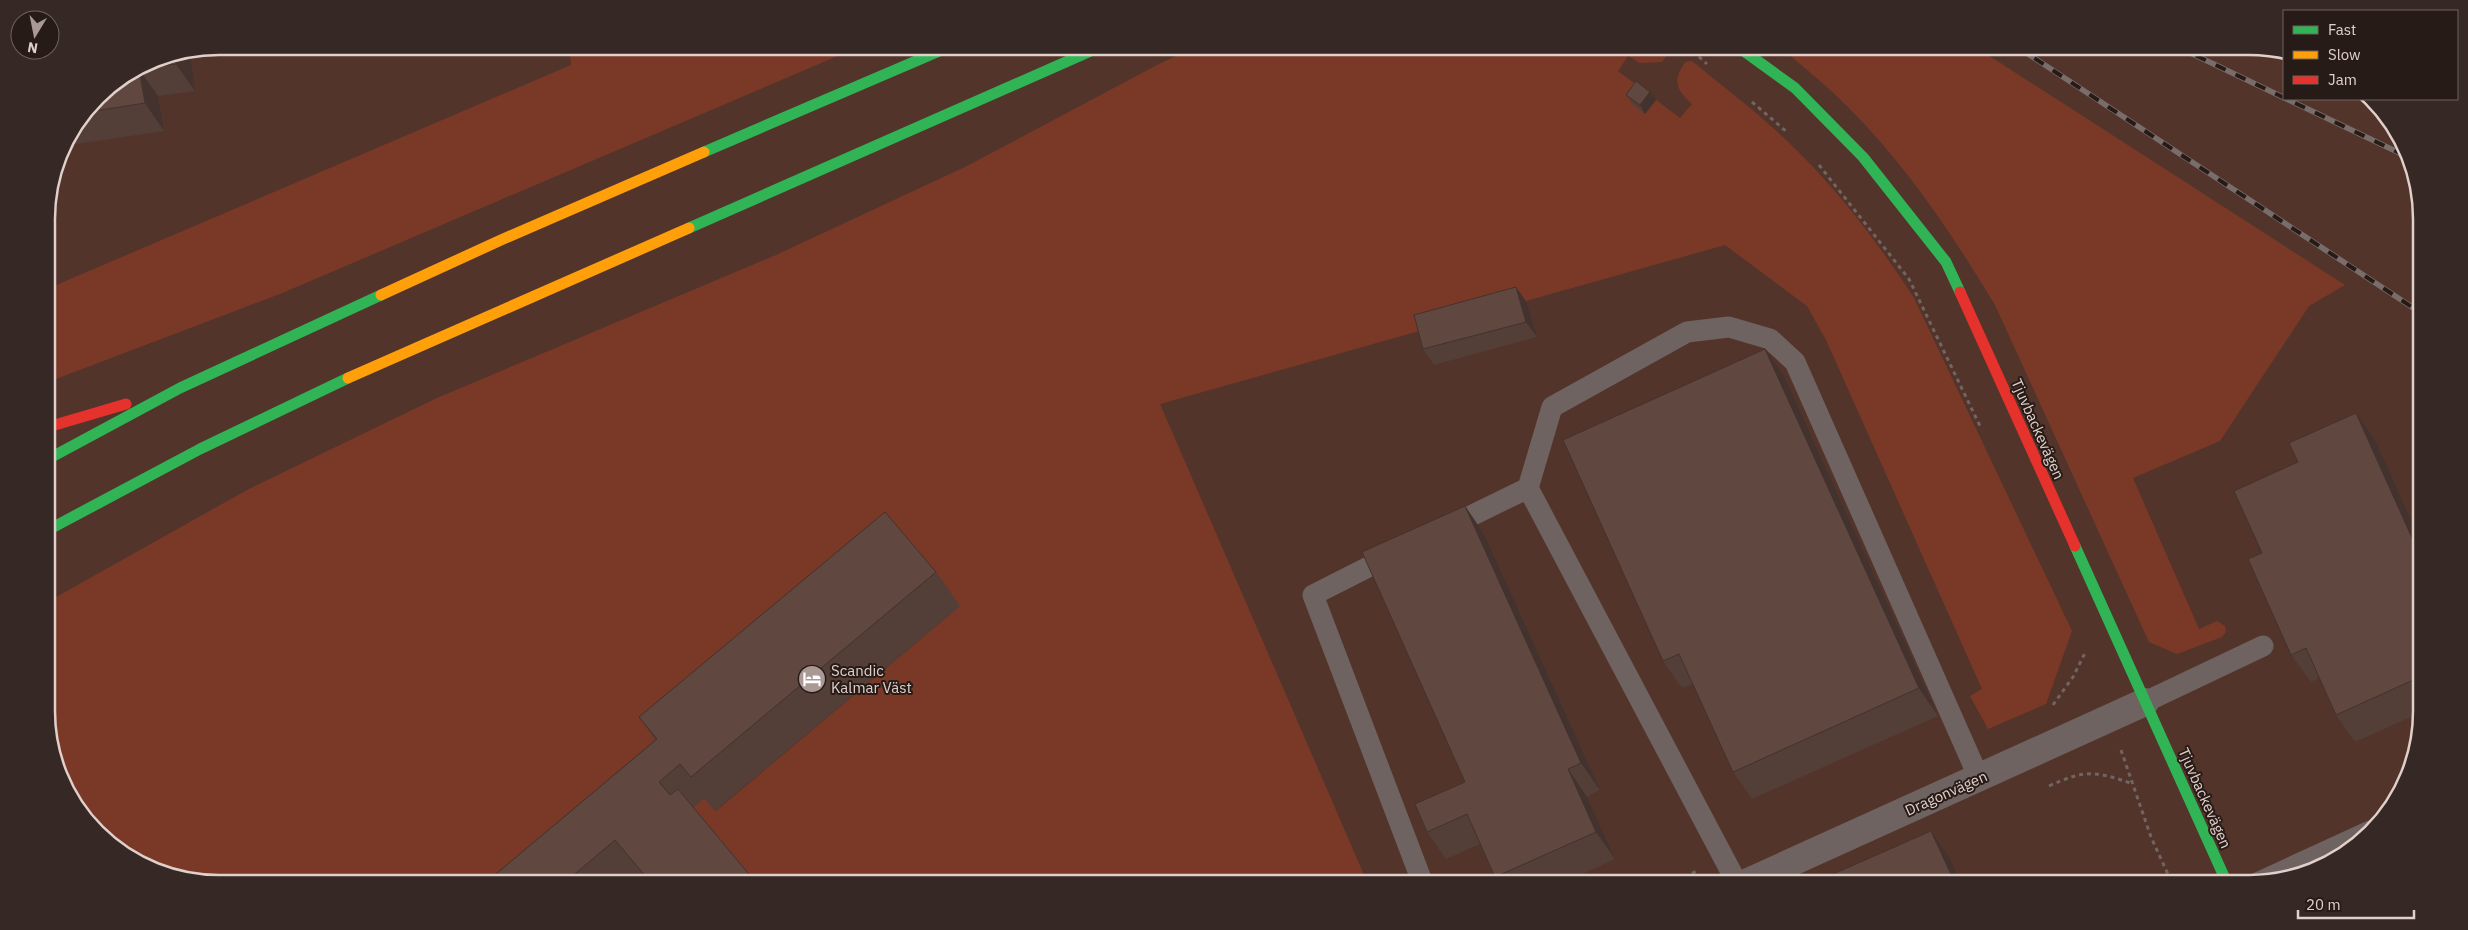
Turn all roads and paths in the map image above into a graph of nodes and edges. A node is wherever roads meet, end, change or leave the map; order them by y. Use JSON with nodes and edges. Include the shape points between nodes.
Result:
{"nodes":[{"id":1,"x":930,"y":55,"type":"edge"},
{"id":2,"x":1082,"y":55,"type":"edge"},
{"id":3,"x":1697,"y":55,"type":"edge"},
{"id":4,"x":1750,"y":55,"type":"edge"},
{"id":5,"x":1710,"y":66,"type":"dead end"},
{"id":6,"x":1747,"y":98,"type":"dead end"},
{"id":7,"x":1793,"y":137,"type":"dead end"},
{"id":8,"x":1814,"y":158,"type":"dead end"},
{"id":9,"x":180,"y":388,"type":"junction"},
{"id":10,"x":55,"y":425,"type":"edge"},
{"id":11,"x":1981,"y":429,"type":"dead end"},
{"id":12,"x":55,"y":455,"type":"edge"},
{"id":13,"x":1528,"y":488,"type":"junction"},
{"id":14,"x":55,"y":526,"type":"edge"},
{"id":15,"x":2264,"y":646,"type":"dead end"},
{"id":16,"x":2087,"y":650,"type":"dead end"},
{"id":17,"x":2090,"y":658,"type":"dead end"},
{"id":18,"x":2145,"y":702,"type":"junction"},
{"id":19,"x":2110,"y":718,"type":"junction"},
{"id":20,"x":1979,"y":778,"type":"junction"},
{"id":21,"x":2133,"y":784,"type":"junction"},
{"id":22,"x":2041,"y":790,"type":"dead end"},
{"id":23,"x":2350,"y":840,"type":"edge"},
{"id":24,"x":2281,"y":872,"type":"edge"},
{"id":25,"x":1420,"y":875,"type":"edge"},
{"id":26,"x":1732,"y":875,"type":"edge"},
{"id":27,"x":1766,"y":875,"type":"edge"},
{"id":28,"x":2168,"y":875,"type":"edge"},
{"id":29,"x":2223,"y":875,"type":"edge"}],
"edges":[{"from":1,"to":9,"type":"main road","via":[[501,240]]},
{"from":2,"to":14,"type":"main road","via":[[338,382],[200,449]]},
{"from":3,"to":5,"type":"path"},
{"from":4,"to":18,"type":"main road","name":"Tjuvbackevägen","via":[[1795,88],[1864,157],[1946,262]]},
{"from":6,"to":7,"type":"path"},
{"from":8,"to":11,"type":"path","via":[[1909,279]]},
{"from":9,"to":10,"type":"main road"},
{"from":9,"to":12,"type":"main road"},
{"from":13,"to":20,"type":"lane","via":[[1552,407],[1687,332],[1729,327],[1770,339],[1794,362]]},
{"from":13,"to":25,"type":"lane","via":[[1313,595]]},
{"from":13,"to":26,"type":"lane"},
{"from":15,"to":18,"type":"lane"},
{"from":16,"to":17,"type":"path"},
{"from":18,"to":19,"type":"street","name":"Dragonvägen"},
{"from":18,"to":29,"type":"main road","name":"Tjuvbackevägen"},
{"from":19,"to":20,"type":"street","name":"Dragonvägen"},
{"from":19,"to":21,"type":"path"},
{"from":20,"to":27,"type":"street","name":"Dragonvägen"},
{"from":21,"to":22,"type":"path","via":[[2088,772]]},
{"from":21,"to":28,"type":"path"},
{"from":23,"to":24,"type":"lane"}]}
